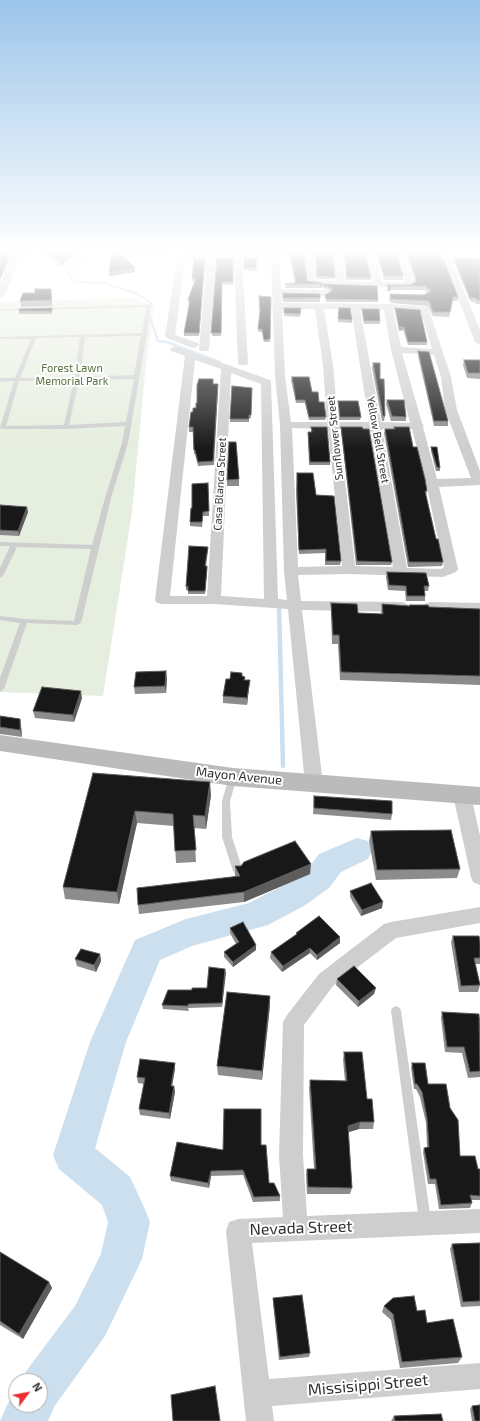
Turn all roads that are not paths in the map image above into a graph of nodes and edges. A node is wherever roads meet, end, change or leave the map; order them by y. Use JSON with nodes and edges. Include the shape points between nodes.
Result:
{"nodes":[{"id":1,"x":148,"y":316,"type":"edge"},
{"id":2,"x":173,"y":316,"type":"edge"},
{"id":3,"x":207,"y":316,"type":"edge"},
{"id":4,"x":241,"y":316,"type":"edge"},
{"id":5,"x":277,"y":316,"type":"edge"},
{"id":6,"x":321,"y":316,"type":"edge"},
{"id":7,"x":357,"y":316,"type":"edge"},
{"id":8,"x":390,"y":316,"type":"edge"},
{"id":9,"x":427,"y":316,"type":"edge"},
{"id":10,"x":470,"y":316,"type":"edge"},
{"id":11,"x":145,"y":334,"type":"junction"},
{"id":12,"x":83,"y":336,"type":"junction"},
{"id":13,"x":34,"y":337,"type":"junction"},
{"id":14,"x":0,"y":338,"type":"edge"},
{"id":15,"x":480,"y":342,"type":"edge"},
{"id":16,"x":175,"y":349,"type":"dead end"},
{"id":17,"x":204,"y":349,"type":"junction"},
{"id":18,"x":396,"y":350,"type":"junction"},
{"id":19,"x":437,"y":352,"type":"junction"},
{"id":20,"x":190,"y":355,"type":"junction"},
{"id":21,"x":243,"y":363,"type":"junction"},
{"id":22,"x":226,"y":368,"type":"junction"},
{"id":23,"x":280,"y":376,"type":"junction"},
{"id":24,"x":136,"y":377,"type":"junction"},
{"id":25,"x":77,"y":378,"type":"junction"},
{"id":26,"x":17,"y":379,"type":"junction"},
{"id":27,"x":0,"y":380,"type":"edge"},
{"id":28,"x":3,"y":416,"type":"edge"},
{"id":29,"x":129,"y":424,"type":"junction"},
{"id":30,"x":286,"y":425,"type":"junction"},
{"id":31,"x":332,"y":426,"type":"junction"},
{"id":32,"x":375,"y":426,"type":"junction"},
{"id":33,"x":418,"y":426,"type":"junction"},
{"id":34,"x":66,"y":427,"type":"junction"},
{"id":35,"x":432,"y":483,"type":"junction"},
{"id":36,"x":0,"y":544,"type":"edge"},
{"id":37,"x":14,"y":545,"type":"junction"},
{"id":38,"x":95,"y":546,"type":"junction"},
{"id":39,"x":349,"y":570,"type":"junction"},
{"id":40,"x":291,"y":571,"type":"junction"},
{"id":41,"x":402,"y":572,"type":"junction"},
{"id":42,"x":0,"y":576,"type":"edge"},
{"id":43,"x":214,"y":600,"type":"junction"},
{"id":44,"x":271,"y":603,"type":"junction"},
{"id":45,"x":295,"y":605,"type":"junction"},
{"id":46,"x":480,"y":608,"type":"edge"},
{"id":47,"x":0,"y":618,"type":"edge"},
{"id":48,"x":24,"y":621,"type":"junction"},
{"id":49,"x":0,"y":688,"type":"edge"},
{"id":50,"x":0,"y":743,"type":"edge"},
{"id":51,"x":233,"y":777,"type":"junction"},
{"id":52,"x":314,"y":784,"type":"junction"},
{"id":53,"x":471,"y":796,"type":"edge"},
{"id":54,"x":238,"y":871,"type":"edge"},
{"id":55,"x":480,"y":876,"type":"edge"},
{"id":56,"x":480,"y":915,"type":"edge"},
{"id":57,"x":396,"y":1011,"type":"dead end"},
{"id":58,"x":480,"y":1221,"type":"edge"},
{"id":59,"x":425,"y":1223,"type":"junction"},
{"id":60,"x":297,"y":1229,"type":"junction"},
{"id":61,"x":480,"y":1376,"type":"edge"},
{"id":62,"x":256,"y":1394,"type":"junction"},
{"id":63,"x":260,"y":1421,"type":"edge"}],
"edges":[{"from":1,"to":11,"type":"lane"},
{"from":2,"to":17,"type":"street","via":[[170,336]]},
{"from":3,"to":17,"type":"street"},
{"from":4,"to":21,"type":"street"},
{"from":5,"to":23,"type":"street"},
{"from":6,"to":31,"type":"street","name":"Sunflower Street","via":[[328,365]]},
{"from":7,"to":32,"type":"street","name":"Yellow Bell Street"},
{"from":8,"to":18,"type":"street"},
{"from":9,"to":19,"type":"street"},
{"from":10,"to":15,"type":"street"},
{"from":11,"to":12,"type":"lane"},
{"from":11,"to":24,"type":"lane"},
{"from":12,"to":13,"type":"lane"},
{"from":12,"to":25,"type":"lane"},
{"from":13,"to":14,"type":"lane"},
{"from":13,"to":26,"type":"lane"},
{"from":16,"to":20,"type":"street"},
{"from":17,"to":21,"type":"street"},
{"from":18,"to":19,"type":"street"},
{"from":18,"to":33,"type":"street"},
{"from":19,"to":35,"type":"street","via":[[449,391],[451,410],[478,482]]},
{"from":20,"to":22,"type":"street"},
{"from":20,"to":43,"type":"street","via":[[162,600]]},
{"from":21,"to":23,"type":"street"},
{"from":22,"to":43,"type":"street","name":"Casa Blanca Street"},
{"from":22,"to":44,"type":"street","via":[[266,382]]},
{"from":23,"to":30,"type":"street"},
{"from":24,"to":25,"type":"lane"},
{"from":24,"to":29,"type":"lane"},
{"from":25,"to":26,"type":"lane"},
{"from":25,"to":34,"type":"lane"},
{"from":26,"to":27,"type":"lane"},
{"from":26,"to":28,"type":"lane"},
{"from":28,"to":34,"type":"lane","via":[[3,428]]},
{"from":29,"to":34,"type":"lane"},
{"from":29,"to":38,"type":"lane"},
{"from":30,"to":31,"type":"street"},
{"from":30,"to":40,"type":"street"},
{"from":31,"to":32,"type":"street"},
{"from":31,"to":39,"type":"street","name":"Sunflower Street"},
{"from":32,"to":33,"type":"street"},
{"from":32,"to":41,"type":"street","name":"Yellow Bell Street"},
{"from":33,"to":35,"type":"street"},
{"from":35,"to":41,"type":"street","via":[[450,569],[443,573]]},
{"from":36,"to":37,"type":"lane"},
{"from":37,"to":38,"type":"lane"},
{"from":37,"to":42,"type":"lane"},
{"from":38,"to":48,"type":"lane","via":[[77,623]]},
{"from":39,"to":40,"type":"street"},
{"from":39,"to":41,"type":"street"},
{"from":40,"to":45,"type":"street"},
{"from":43,"to":44,"type":"street"},
{"from":44,"to":45,"type":"street"},
{"from":45,"to":46,"type":"street"},
{"from":45,"to":52,"type":"street"},
{"from":47,"to":48,"type":"lane"},
{"from":48,"to":49,"type":"lane"},
{"from":50,"to":51,"type":"main road","name":"Mayon Avenue"},
{"from":51,"to":52,"type":"main road","name":"Mayon Avenue"},
{"from":51,"to":54,"type":"lane","via":[[226,801],[227,837]]},
{"from":52,"to":53,"type":"main road","name":"Mayon Avenue"},
{"from":53,"to":55,"type":"street"},
{"from":56,"to":60,"type":"street","via":[[391,930],[326,980],[294,1022],[291,1155]]},
{"from":57,"to":59,"type":"lane"},
{"from":58,"to":59,"type":"street","name":"Nevada Street"},
{"from":59,"to":60,"type":"street","name":"Nevada Street"},
{"from":60,"to":62,"type":"street","name":"Nevada Street","via":[[238,1231]]},
{"from":61,"to":62,"type":"street","name":"Missisippi Street"},
{"from":62,"to":63,"type":"street"}]}
